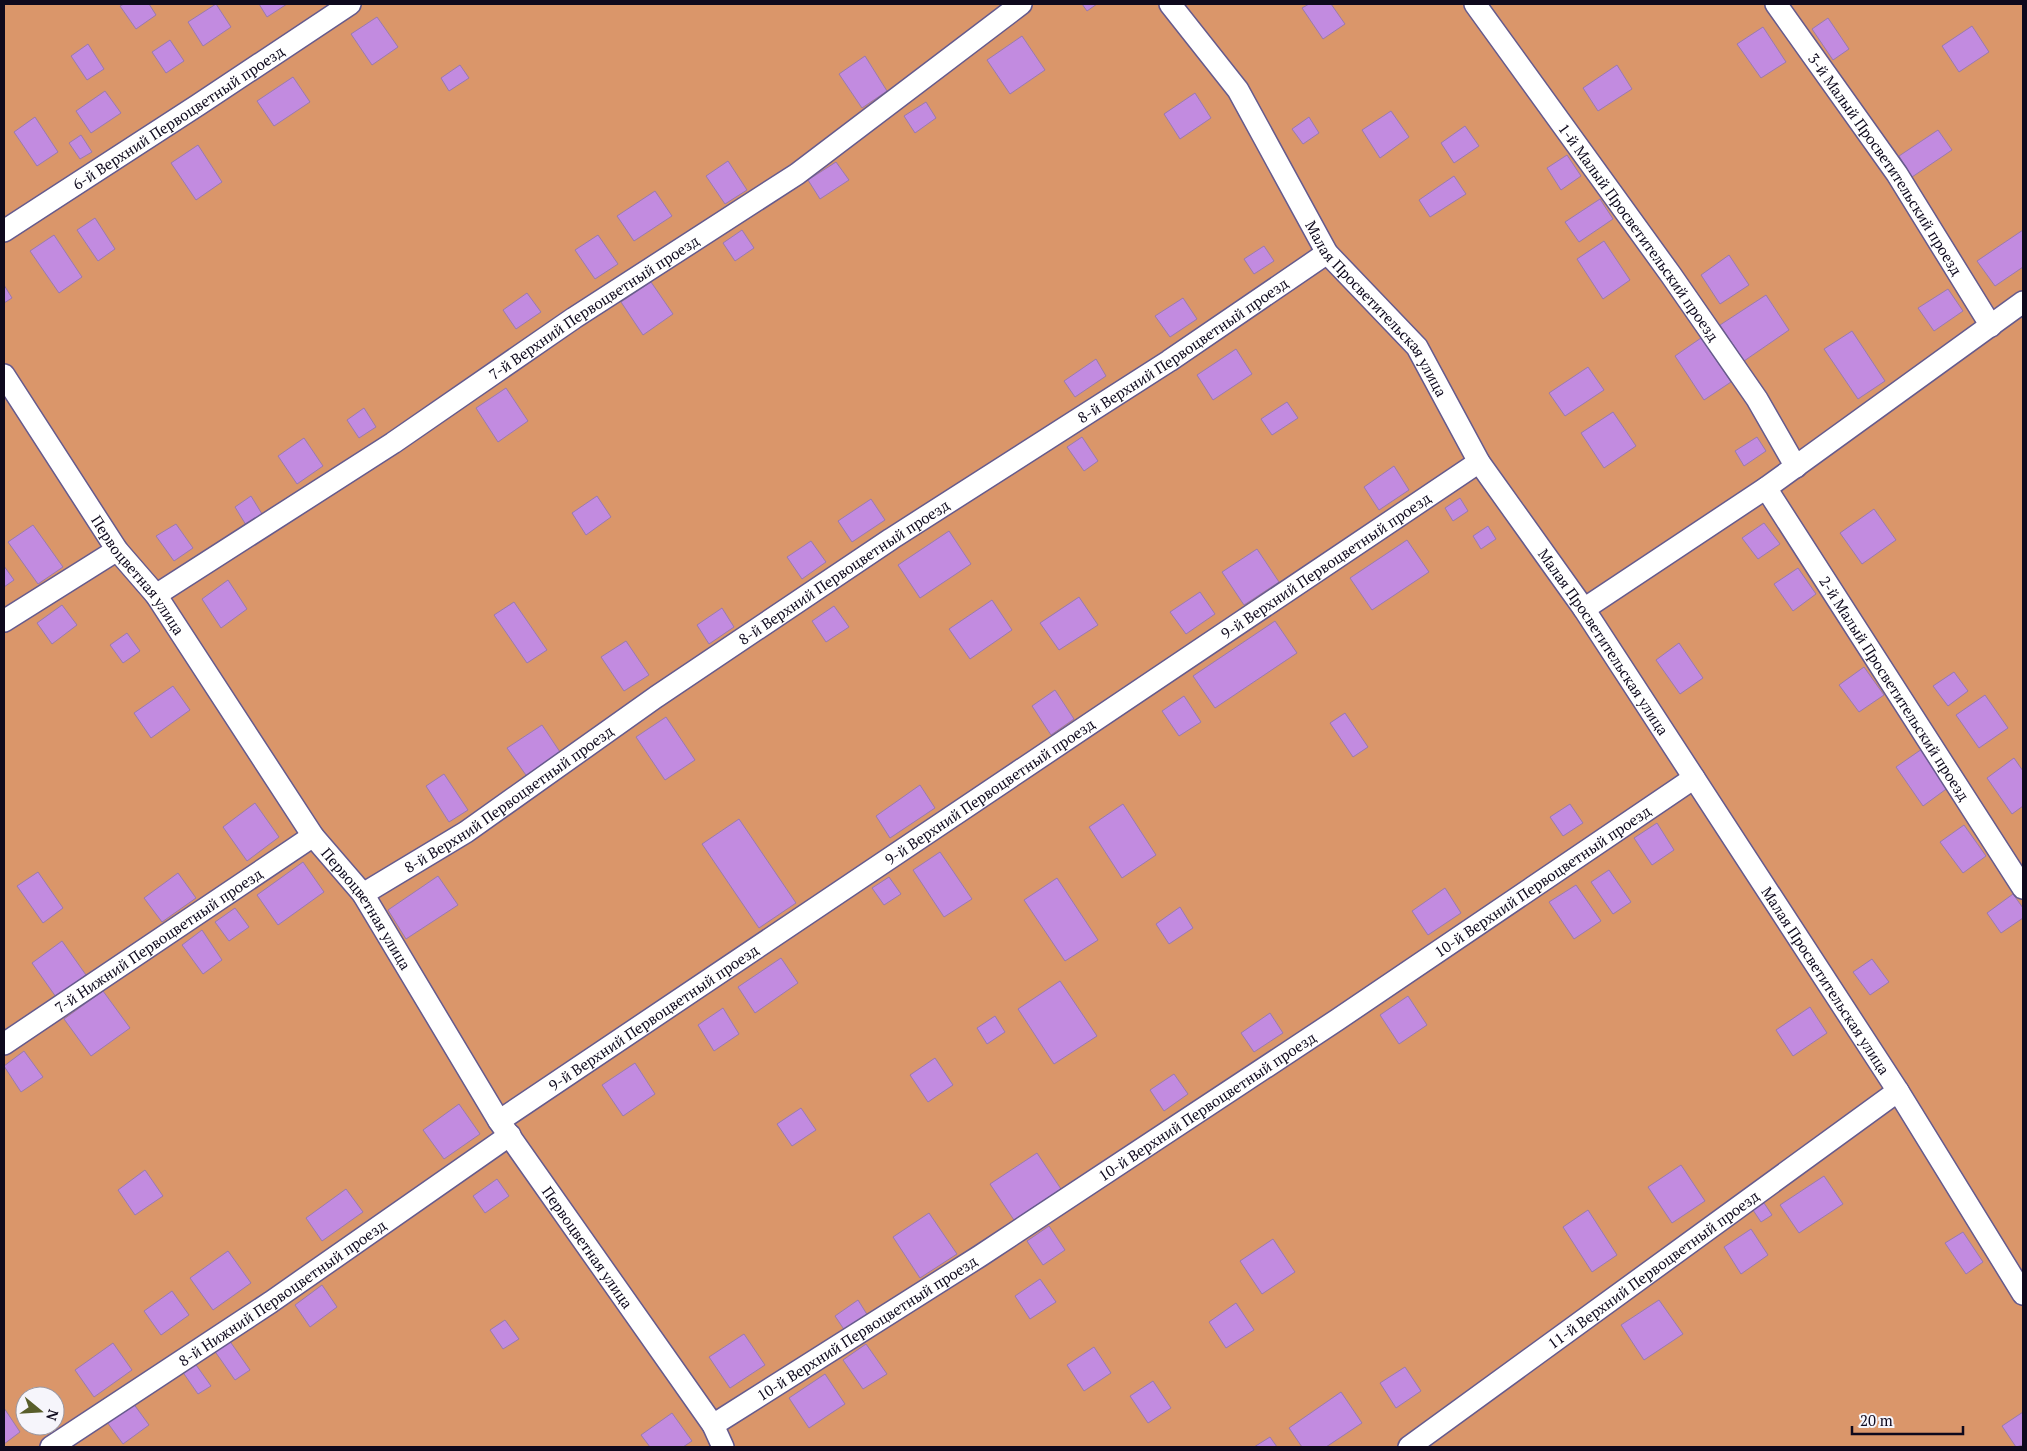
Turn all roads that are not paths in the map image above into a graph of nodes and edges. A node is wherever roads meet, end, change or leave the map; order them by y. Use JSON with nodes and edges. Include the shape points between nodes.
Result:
{"nodes":[{"id":1,"x":350,"y":4,"type":"edge"},
{"id":2,"x":1021,"y":4,"type":"edge"},
{"id":3,"x":1170,"y":4,"type":"edge"},
{"id":4,"x":1476,"y":4,"type":"edge"},
{"id":5,"x":1776,"y":4,"type":"edge"},
{"id":6,"x":4,"y":231,"type":"edge"},
{"id":7,"x":1326,"y":253,"type":"junction"},
{"id":8,"x":2023,"y":302,"type":"edge"},
{"id":9,"x":1991,"y":326,"type":"junction"},
{"id":10,"x":4,"y":375,"type":"edge"},
{"id":11,"x":1479,"y":462,"type":"junction"},
{"id":12,"x":1796,"y":467,"type":"junction"},
{"id":13,"x":1766,"y":488,"type":"junction"},
{"id":14,"x":117,"y":550,"type":"junction"},
{"id":15,"x":156,"y":595,"type":"junction"},
{"id":16,"x":1584,"y":609,"type":"junction"},
{"id":17,"x":4,"y":621,"type":"edge"},
{"id":18,"x":1694,"y":778,"type":"junction"},
{"id":19,"x":313,"y":836,"type":"junction"},
{"id":20,"x":2023,"y":888,"type":"edge"},
{"id":21,"x":363,"y":894,"type":"junction"},
{"id":22,"x":4,"y":1044,"type":"edge"},
{"id":23,"x":1898,"y":1091,"type":"junction"},
{"id":24,"x":504,"y":1128,"type":"junction"},
{"id":25,"x":2023,"y":1294,"type":"edge"},
{"id":26,"x":718,"y":1441,"type":"edge"},
{"id":27,"x":52,"y":1447,"type":"edge"},
{"id":28,"x":1409,"y":1447,"type":"edge"}],
"edges":[{"from":1,"to":6,"type":"lane","name":"6-й Верхний Первоцветный проезд"},
{"from":2,"to":15,"type":"lane","name":"7-й Верхний Первоцветный проезд","via":[[797,174],[574,318],[393,443]]},
{"from":3,"to":7,"type":"lane","name":"Малая Просветительская улица","via":[[1238,90]]},
{"from":4,"to":12,"type":"lane","name":"1-й Малый Просветительский проезд","via":[[1757,399]]},
{"from":5,"to":9,"type":"lane","name":"3-й Малый Просветительский проезд","via":[[1897,174]]},
{"from":7,"to":11,"type":"lane","name":"Малая Просветительская улица","via":[[1418,347]]},
{"from":7,"to":21,"type":"lane","name":"8-й Верхний Первоцветный проезд","via":[[1169,361],[891,539],[664,692],[466,832]]},
{"from":8,"to":9,"type":"lane"},
{"from":9,"to":12,"type":"lane"},
{"from":10,"to":14,"type":"lane","name":"Первоцветная улица"},
{"from":11,"to":16,"type":"lane","name":"Малая Просветительская улица"},
{"from":11,"to":24,"type":"lane","name":"9-й Верхний Первоцветный проезд"},
{"from":12,"to":13,"type":"lane"},
{"from":13,"to":16,"type":"lane"},
{"from":13,"to":20,"type":"lane","name":"2-й Малый Просветительский проезд"},
{"from":14,"to":15,"type":"lane","name":"Первоцветная улица"},
{"from":14,"to":17,"type":"lane"},
{"from":15,"to":19,"type":"lane","name":"Первоцветная улица"},
{"from":16,"to":18,"type":"lane","name":"Малая Просветительская улица"},
{"from":18,"to":23,"type":"lane","name":"Малая Просветительская улица"},
{"from":18,"to":26,"type":"lane","name":"10-й Верхний Первоцветный проезд","via":[[1005,1240]]},
{"from":19,"to":21,"type":"lane","name":"Первоцветная улица"},
{"from":19,"to":22,"type":"lane","name":"7-й Нижний Первоцветный проезд"},
{"from":21,"to":24,"type":"lane","name":"Первоцветная улица"},
{"from":23,"to":25,"type":"lane","name":"Малая Просветительская улица"},
{"from":23,"to":28,"type":"lane","name":"11-й Верхний Первоцветный проезд"},
{"from":24,"to":26,"type":"lane","name":"Первоцветная улица"},
{"from":24,"to":27,"type":"lane","name":"8-й Нижний Первоцветный проезд","via":[[271,1302]]}]}
